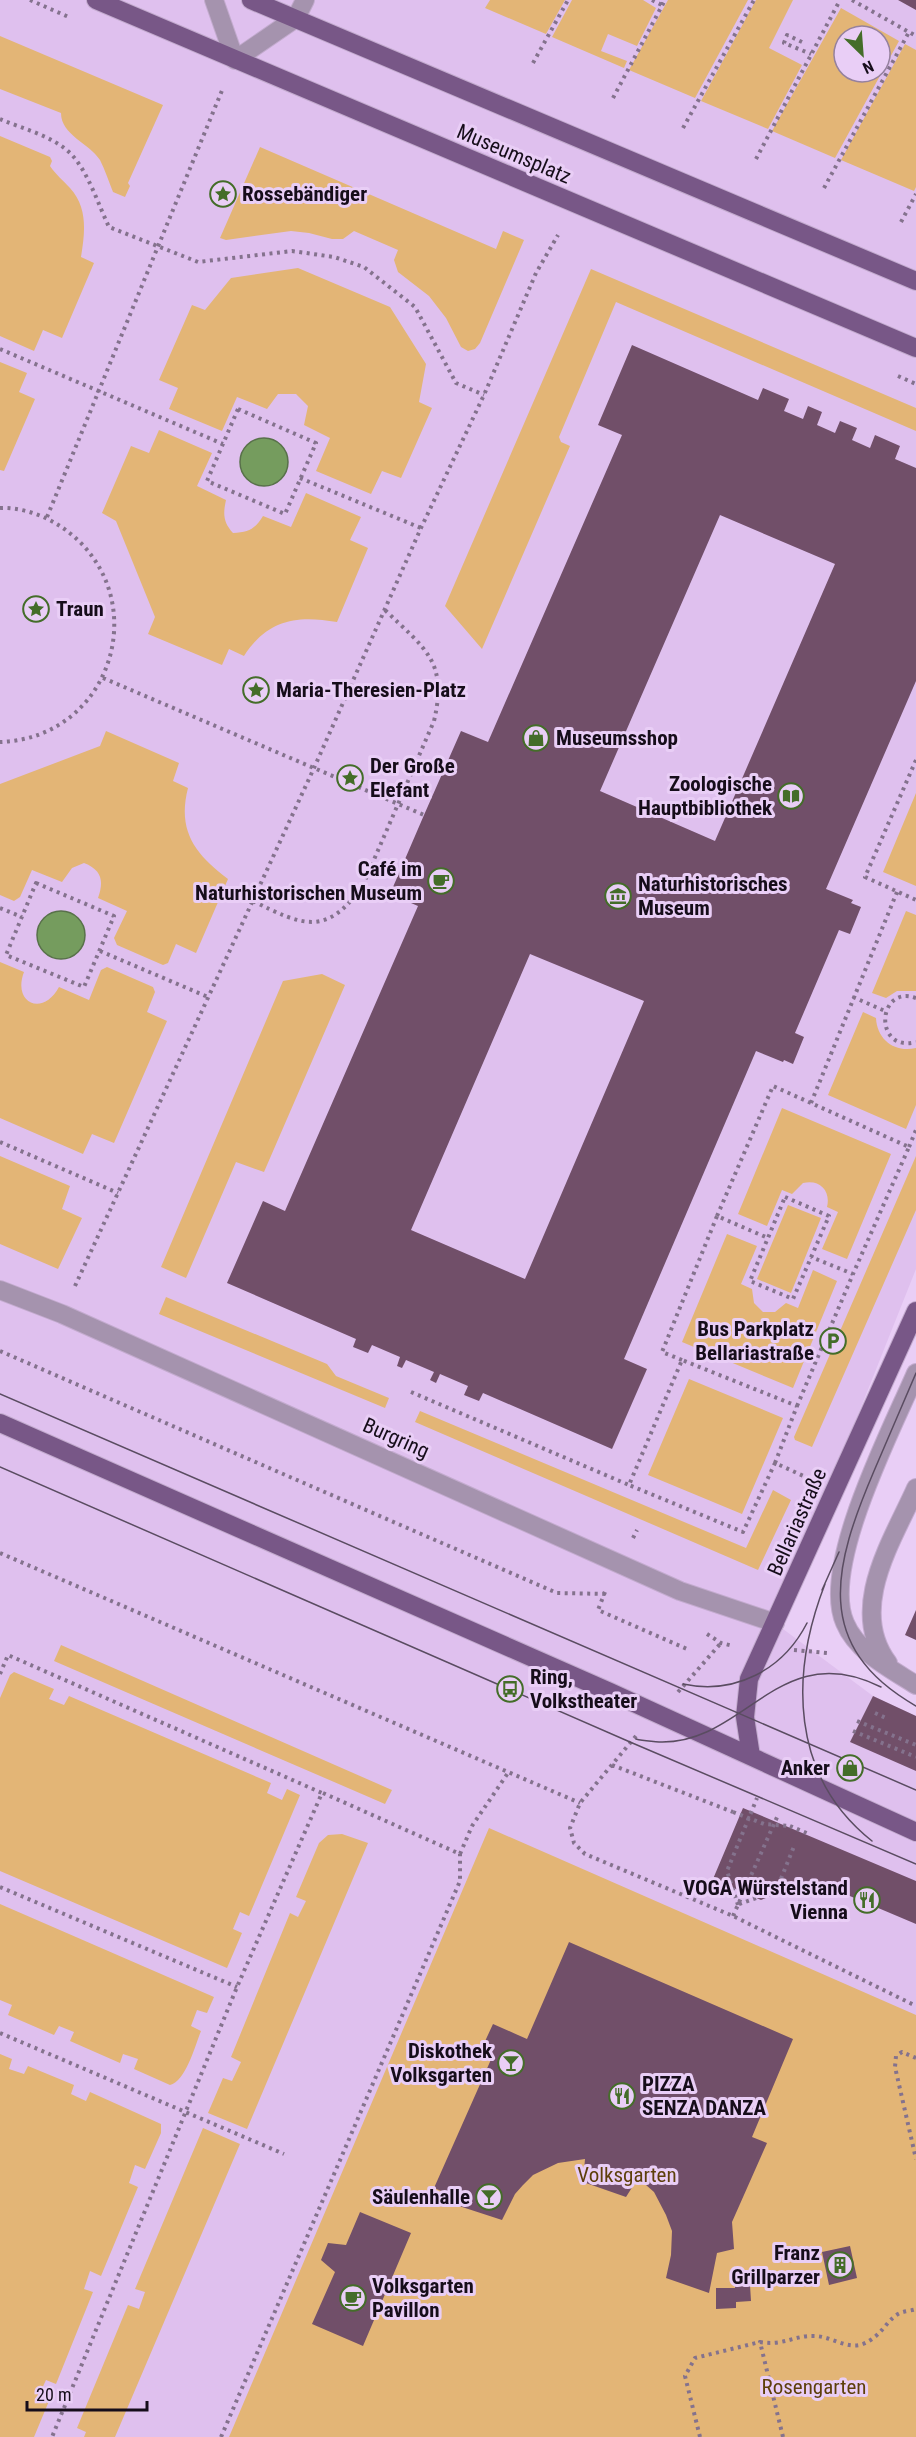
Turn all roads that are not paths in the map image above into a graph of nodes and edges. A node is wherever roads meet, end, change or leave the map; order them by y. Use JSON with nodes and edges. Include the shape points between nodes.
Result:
{"nodes":[{"id":1,"x":96,"y":0,"type":"edge"},
{"id":2,"x":214,"y":0,"type":"edge"},
{"id":3,"x":251,"y":0,"type":"edge"},
{"id":4,"x":304,"y":0,"type":"edge"},
{"id":5,"x":296,"y":18,"type":"junction"},
{"id":6,"x":235,"y":60,"type":"junction"},
{"id":7,"x":916,"y":281,"type":"edge"},
{"id":8,"x":916,"y":348,"type":"edge"},
{"id":9,"x":0,"y":1290,"type":"edge"},
{"id":10,"x":916,"y":1311,"type":"edge"},
{"id":11,"x":916,"y":1373,"type":"edge"},
{"id":12,"x":0,"y":1423,"type":"edge"},
{"id":13,"x":916,"y":1488,"type":"edge"},
{"id":14,"x":775,"y":1623,"type":"junction"},
{"id":15,"x":892,"y":1669,"type":"junction"},
{"id":16,"x":916,"y":1685,"type":"edge"},
{"id":17,"x":751,"y":1756,"type":"junction"},
{"id":18,"x":916,"y":1832,"type":"edge"}],
"edges":[{"from":1,"to":6,"type":"main road","name":"Museumsplatz"},
{"from":2,"to":6,"type":"street"},
{"from":3,"to":5,"type":"main road","name":"Museumsplatz"},
{"from":4,"to":5,"type":"street"},
{"from":5,"to":6,"type":"street"},
{"from":5,"to":7,"type":"main road","name":"Museumsplatz"},
{"from":6,"to":8,"type":"main road","name":"Museumsplatz"},
{"from":9,"to":14,"type":"street","name":"Burgring","via":[[62,1314],[680,1591]]},
{"from":10,"to":14,"type":"main road","name":"Bellariastraße"},
{"from":11,"to":15,"type":"street","via":[[864,1494],[847,1540],[841,1572],[845,1623],[855,1640]]},
{"from":12,"to":17,"type":"main road"},
{"from":13,"to":15,"type":"street","via":[[876,1580],[871,1605],[871,1628]]},
{"from":14,"to":17,"type":"main road","name":"Bellariastraße","via":[[749,1678],[746,1717]]},
{"from":15,"to":16,"type":"street"},
{"from":17,"to":18,"type":"main road"}]}
